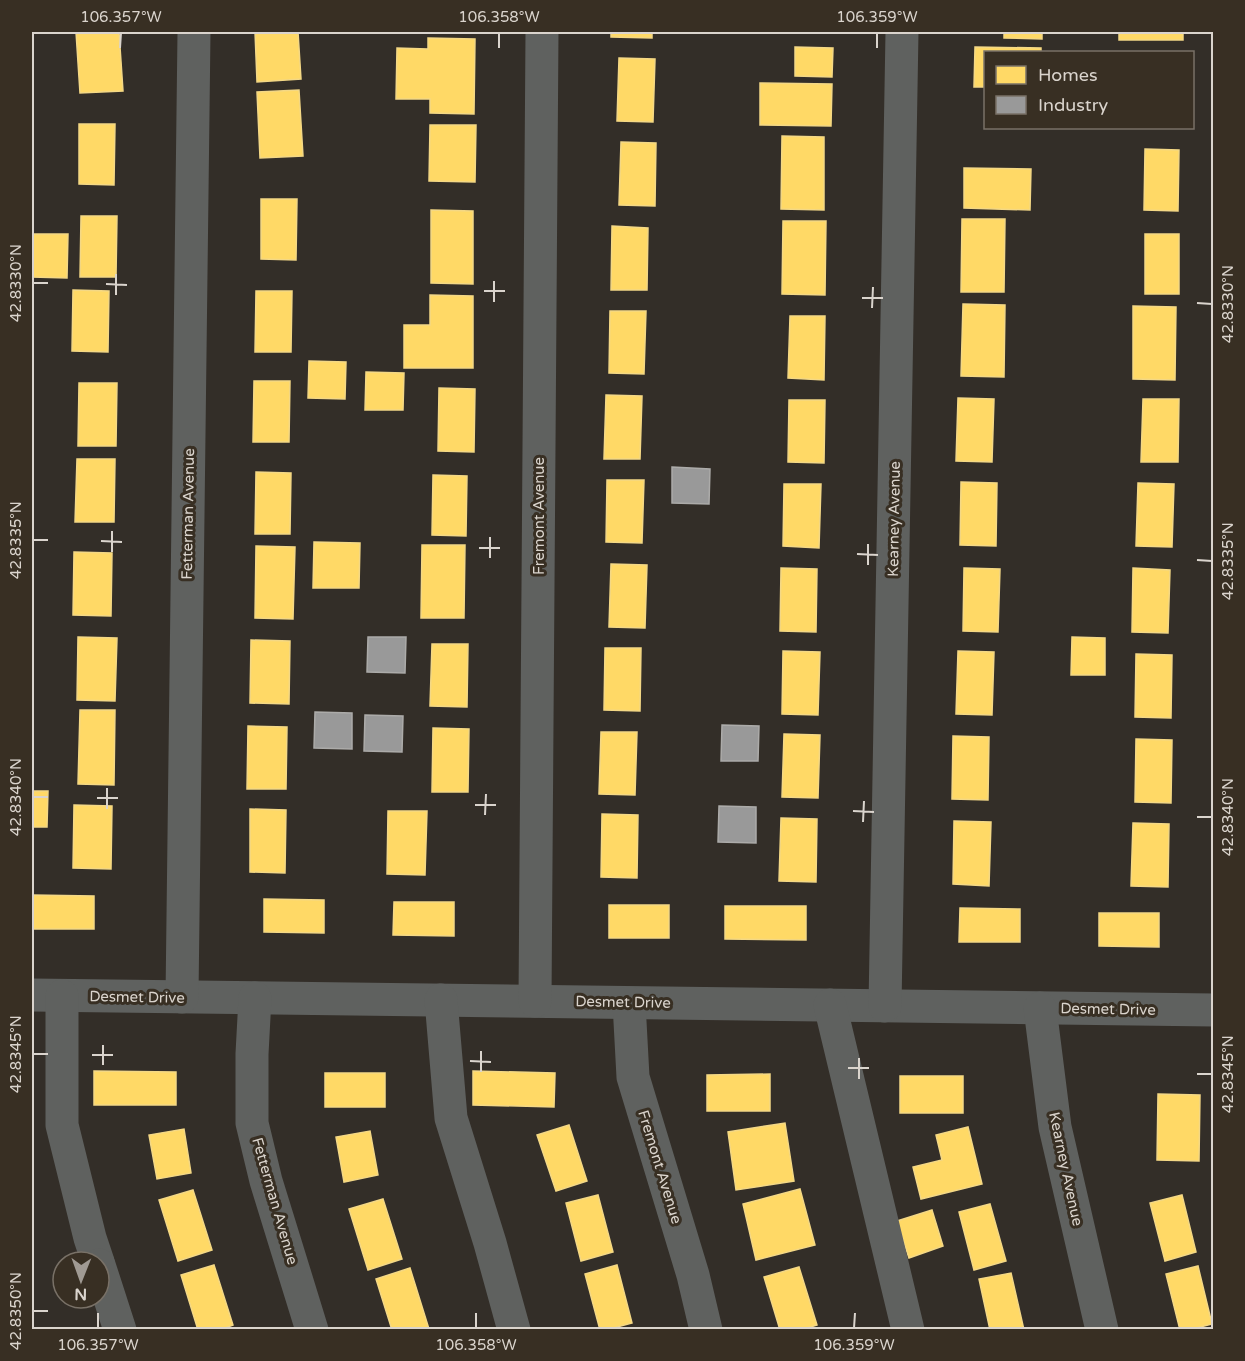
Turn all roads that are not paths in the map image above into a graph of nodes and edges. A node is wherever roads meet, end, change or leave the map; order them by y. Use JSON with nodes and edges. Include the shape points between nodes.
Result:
{"nodes":[{"id":1,"x":194,"y":32,"type":"edge"},
{"id":2,"x":542,"y":32,"type":"edge"},
{"id":3,"x":902,"y":32,"type":"edge"},
{"id":4,"x":47,"y":995,"type":"edge"},
{"id":5,"x":182,"y":997,"type":"junction"},
{"id":6,"x":255,"y":998,"type":"junction"},
{"id":7,"x":441,"y":1000,"type":"junction"},
{"id":8,"x":535,"y":1001,"type":"junction"},
{"id":9,"x":629,"y":1003,"type":"junction"},
{"id":10,"x":831,"y":1005,"type":"junction"},
{"id":11,"x":885,"y":1006,"type":"junction"},
{"id":12,"x":1040,"y":1008,"type":"junction"},
{"id":13,"x":1214,"y":1010,"type":"edge"},
{"id":14,"x":94,"y":1250,"type":"edge"},
{"id":15,"x":111,"y":1302,"type":"edge"},
{"id":16,"x":120,"y":1329,"type":"edge"},
{"id":17,"x":312,"y":1329,"type":"edge"},
{"id":18,"x":514,"y":1329,"type":"edge"},
{"id":19,"x":706,"y":1329,"type":"edge"},
{"id":20,"x":908,"y":1329,"type":"edge"},
{"id":21,"x":1102,"y":1329,"type":"edge"}],
"edges":[{"from":1,"to":5,"type":"street","name":"Fetterman Avenue"},
{"from":2,"to":8,"type":"street","name":"Fremont Avenue"},
{"from":3,"to":11,"type":"street","name":"Kearney Avenue"},
{"from":4,"to":5,"type":"street","name":"Desmet Drive"},
{"from":4,"to":14,"type":"street","via":[[62,1125]]},
{"from":5,"to":6,"type":"street","name":"Desmet Drive"},
{"from":6,"to":7,"type":"street","name":"Desmet Drive"},
{"from":6,"to":17,"type":"street","name":"Fetterman Avenue","via":[[252,1123]]},
{"from":7,"to":8,"type":"street","name":"Desmet Drive"},
{"from":7,"to":18,"type":"street","via":[[451,1118]]},
{"from":8,"to":9,"type":"street","name":"Desmet Drive"},
{"from":9,"to":10,"type":"street","name":"Desmet Drive"},
{"from":9,"to":19,"type":"street","name":"Fremont Avenue","via":[[633,1077]]},
{"from":10,"to":11,"type":"street","name":"Desmet Drive"},
{"from":10,"to":20,"type":"street"},
{"from":11,"to":12,"type":"street","name":"Desmet Drive"},
{"from":12,"to":13,"type":"street","name":"Desmet Drive"},
{"from":12,"to":21,"type":"street","name":"Kearney Avenue","via":[[1055,1127]]},
{"from":15,"to":16,"type":"street"}]}
